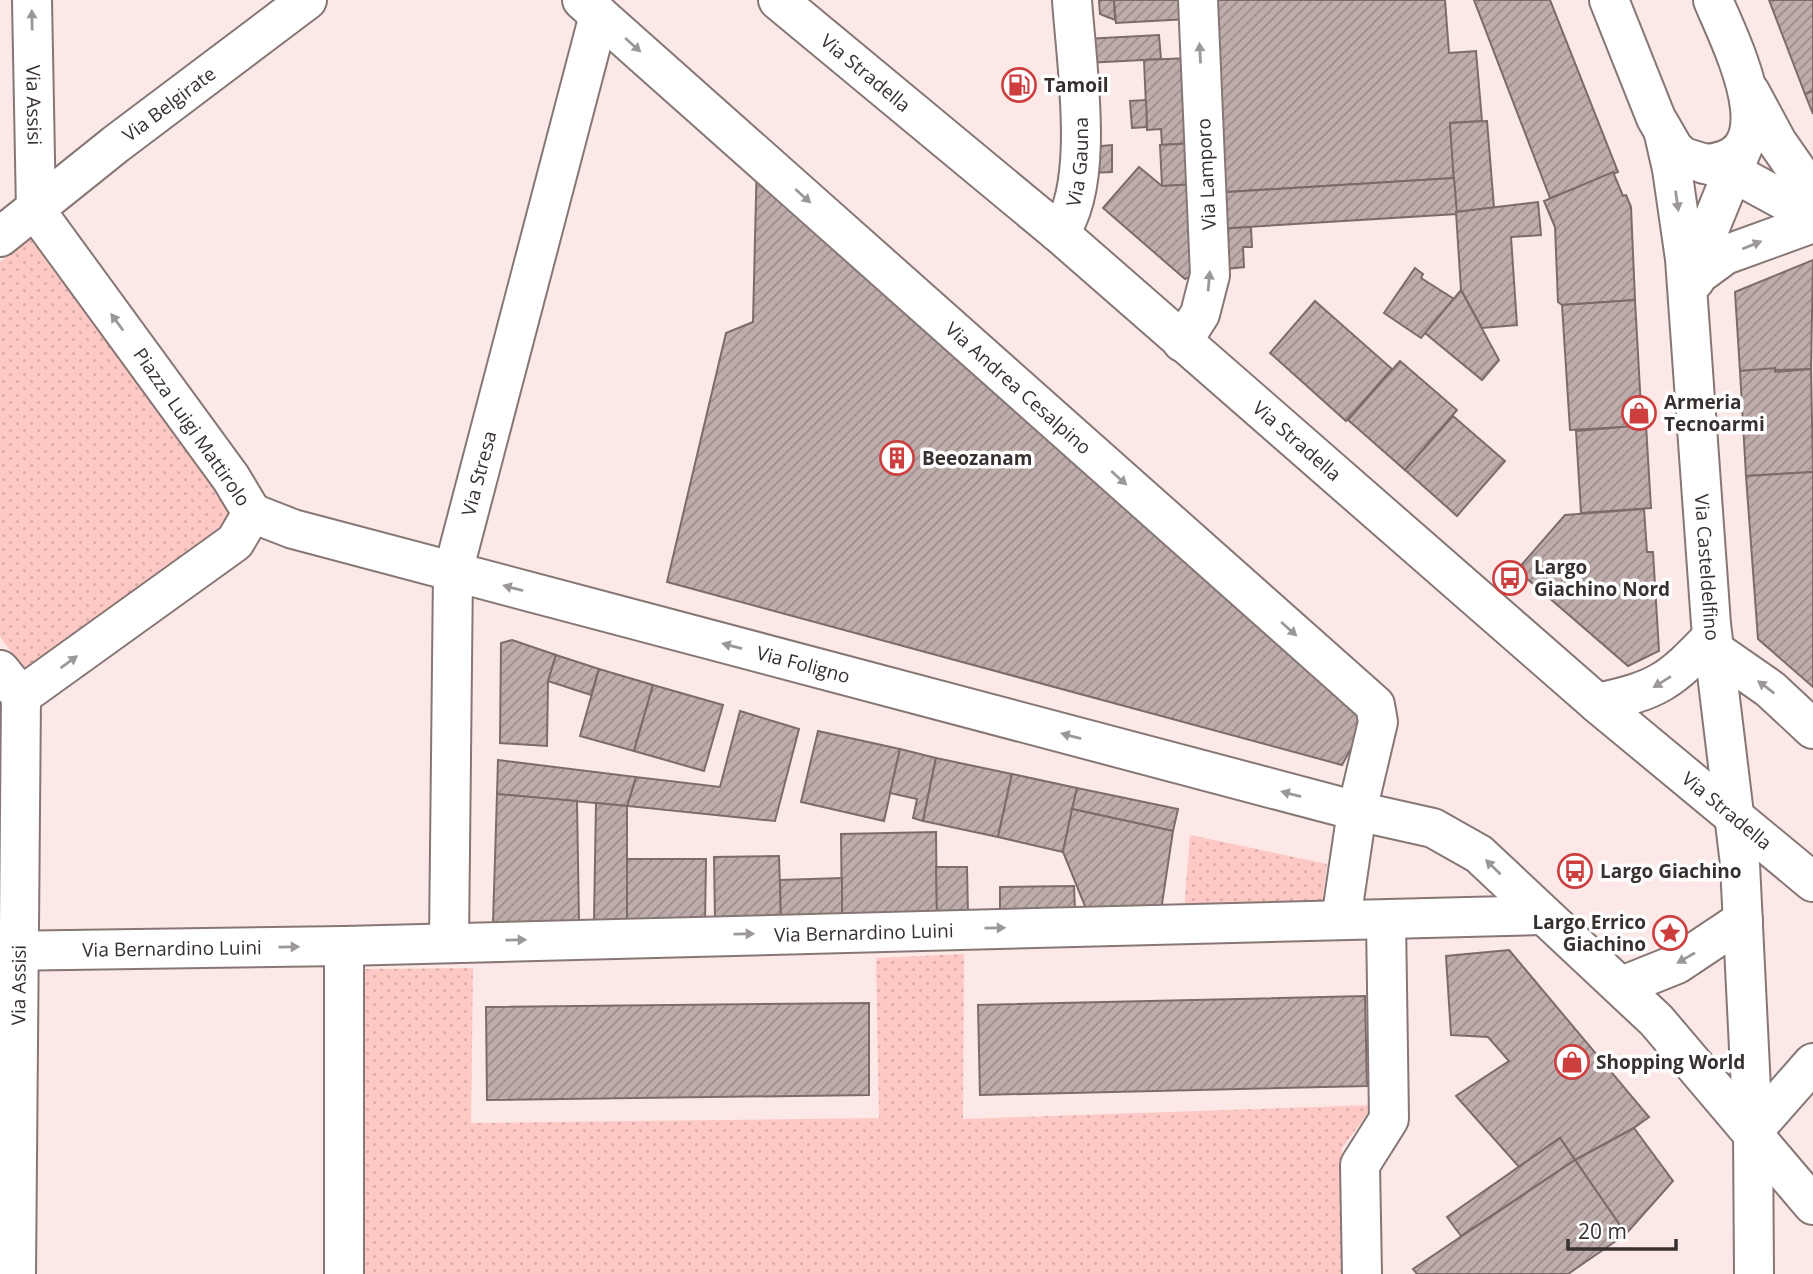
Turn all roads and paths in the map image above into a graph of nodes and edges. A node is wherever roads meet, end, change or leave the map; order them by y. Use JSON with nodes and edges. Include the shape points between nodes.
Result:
{"nodes":[{"id":1,"x":32,"y":0,"type":"edge"},
{"id":2,"x":307,"y":0,"type":"edge"},
{"id":3,"x":779,"y":0,"type":"edge"},
{"id":4,"x":1072,"y":0,"type":"edge"},
{"id":5,"x":1198,"y":0,"type":"edge"},
{"id":6,"x":1609,"y":0,"type":"edge"},
{"id":7,"x":1713,"y":0,"type":"edge"},
{"id":8,"x":590,"y":8,"type":"edge"},
{"id":9,"x":1749,"y":91,"type":"junction"},
{"id":10,"x":1664,"y":134,"type":"junction"},
{"id":11,"x":1727,"y":160,"type":"junction"},
{"id":12,"x":1813,"y":194,"type":"edge"},
{"id":13,"x":36,"y":211,"type":"junction"},
{"id":14,"x":1813,"y":216,"type":"edge"},
{"id":15,"x":1813,"y":223,"type":"edge"},
{"id":16,"x":1059,"y":233,"type":"junction"},
{"id":17,"x":0,"y":237,"type":"edge"},
{"id":18,"x":1692,"y":295,"type":"junction"},
{"id":19,"x":1182,"y":342,"type":"junction"},
{"id":20,"x":252,"y":513,"type":"junction"},
{"id":21,"x":453,"y":572,"type":"junction"},
{"id":22,"x":1713,"y":644,"type":"junction"},
{"id":23,"x":10,"y":683,"type":"edge"},
{"id":24,"x":1597,"y":703,"type":"junction"},
{"id":25,"x":1813,"y":729,"type":"edge"},
{"id":26,"x":1357,"y":811,"type":"junction"},
{"id":27,"x":1735,"y":820,"type":"junction"},
{"id":28,"x":1813,"y":882,"type":"edge"},
{"id":29,"x":1542,"y":915,"type":"junction"},
{"id":30,"x":1340,"y":920,"type":"junction"},
{"id":31,"x":1386,"y":920,"type":"junction"},
{"id":32,"x":1743,"y":920,"type":"junction"},
{"id":33,"x":449,"y":942,"type":"junction"},
{"id":34,"x":344,"y":946,"type":"junction"},
{"id":35,"x":10,"y":951,"type":"edge"},
{"id":36,"x":1622,"y":986,"type":"junction"},
{"id":37,"x":1813,"y":1063,"type":"edge"},
{"id":38,"x":1753,"y":1131,"type":"junction"},
{"id":39,"x":1813,"y":1205,"type":"edge"},
{"id":40,"x":16,"y":1274,"type":"edge"},
{"id":41,"x":344,"y":1274,"type":"edge"},
{"id":42,"x":1362,"y":1274,"type":"edge"},
{"id":43,"x":1754,"y":1274,"type":"edge"}],
"edges":[{"from":13,"to":1,"type":"street","name":"Via Assisi","one_way":true},
{"from":2,"to":13,"type":"street","name":"Via Belgirate","via":[[116,144]]},
{"from":3,"to":16,"type":"street","name":"Via Stradella"},
{"from":4,"to":16,"type":"street","name":"Via Gauna","via":[[1081,174],[1075,205]]},
{"from":19,"to":5,"type":"street","name":"Via Lamporo","one_way":true,"via":[[1203,306],[1210,275]]},
{"from":6,"to":10,"type":"street"},
{"from":7,"to":9,"type":"street"},
{"from":8,"to":21,"type":"street","name":"Via Stresa"},
{"from":8,"to":26,"type":"street","name":"Via Andrea Cesalpino","one_way":true,"via":[[1375,705],[1378,722]]},
{"from":9,"to":11,"type":"street","name":"Via Casteldelfino","via":[[1751,120]]},
{"from":9,"to":12,"type":"street"},
{"from":10,"to":11,"type":"street","via":[[1683,157]]},
{"from":10,"to":18,"type":"street","name":"Via Casteldelfino","one_way":true},
{"from":11,"to":14,"type":"street"},
{"from":11,"to":18,"type":"street","name":"Via Casteldelfino"},
{"from":13,"to":17,"type":"street"},
{"from":20,"to":13,"type":"street","name":"Piazza Luigi Mattirolo","one_way":true},
{"from":18,"to":15,"type":"street","one_way":true,"via":[[1725,255]]},
{"from":16,"to":19,"type":"street","name":"Via Stradella"},
{"from":18,"to":22,"type":"street","name":"Via Casteldelfino"},
{"from":19,"to":24,"type":"street","name":"Via Stradella"},
{"from":20,"to":21,"type":"street","name":"Via Foligno","via":[[293,529]]},
{"from":23,"to":20,"type":"street","name":"Piazza Luigi Mattirolo","one_way":true,"via":[[234,542]]},
{"from":26,"to":21,"type":"street","name":"Via Foligno","one_way":true},
{"from":21,"to":33,"type":"street","name":"Via Stresa"},
{"from":22,"to":24,"type":"street","one_way":true,"via":[[1660,685]]},
{"from":25,"to":22,"type":"street","one_way":true},
{"from":22,"to":27,"type":"street","name":"Via Casteldelfino"},
{"from":23,"to":35,"type":"street","name":"Via Assisi"},
{"from":24,"to":27,"type":"street","name":"Via Stradella"},
{"from":29,"to":26,"type":"street","one_way":true,"via":[[1479,854],[1433,828]]},
{"from":26,"to":30,"type":"street","name":"Via Andrea Cesalpino"},
{"from":27,"to":28,"type":"street","name":"Via Stradella"},
{"from":27,"to":32,"type":"street"},
{"from":29,"to":31,"type":"street","name":"Via Bernardino Luini"},
{"from":29,"to":36,"type":"street"},
{"from":30,"to":31,"type":"street","name":"Via Bernardino Luini"},
{"from":33,"to":30,"type":"street","name":"Via Bernardino Luini","one_way":true},
{"from":31,"to":42,"type":"street","via":[[1389,1119],[1360,1165]]},
{"from":32,"to":36,"type":"street","one_way":true,"via":[[1677,964]]},
{"from":32,"to":38,"type":"street"},
{"from":33,"to":34,"type":"street","name":"Via Bernardino Luini"},
{"from":35,"to":34,"type":"street","name":"Via Bernardino Luini","one_way":true},
{"from":34,"to":41,"type":"street"},
{"from":35,"to":40,"type":"street","name":"Via Assisi"},
{"from":36,"to":38,"type":"street"},
{"from":37,"to":38,"type":"street"},
{"from":38,"to":39,"type":"street"},
{"from":38,"to":43,"type":"street"}]}
